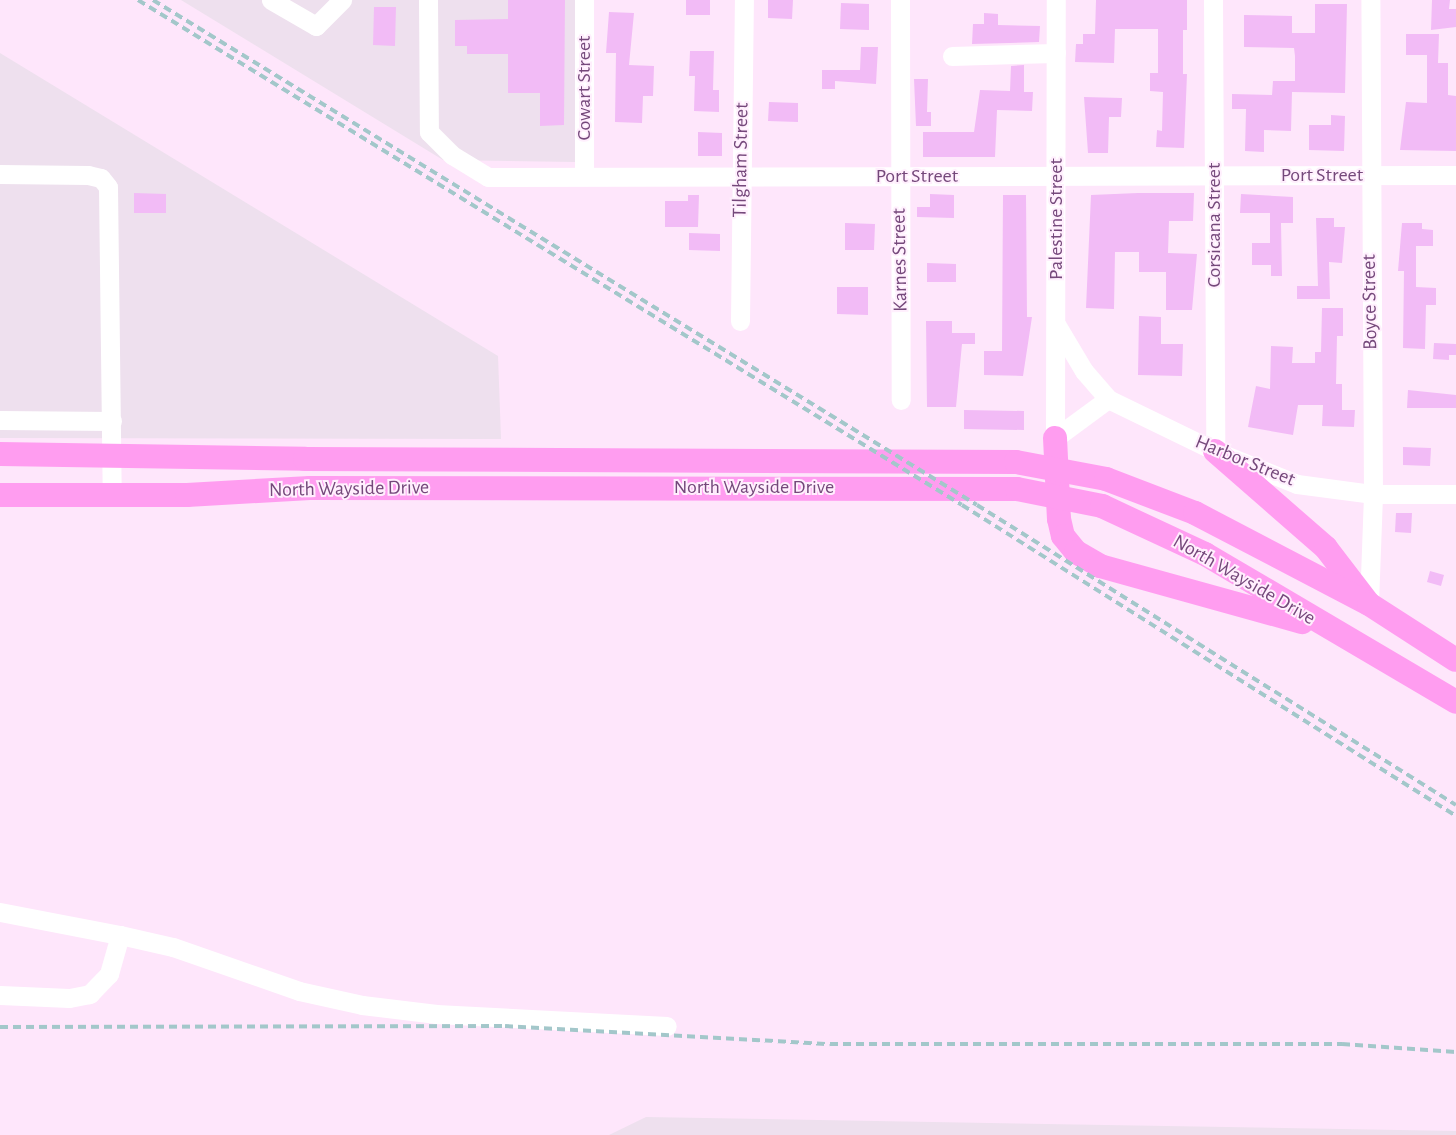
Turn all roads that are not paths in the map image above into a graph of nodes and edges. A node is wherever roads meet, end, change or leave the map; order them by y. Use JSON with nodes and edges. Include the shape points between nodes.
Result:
{"nodes":[{"id":1,"x":271,"y":0,"type":"edge"},
{"id":2,"x":342,"y":0,"type":"edge"},
{"id":3,"x":428,"y":0,"type":"edge"},
{"id":4,"x":584,"y":0,"type":"edge"},
{"id":5,"x":744,"y":0,"type":"edge"},
{"id":6,"x":900,"y":0,"type":"edge"},
{"id":7,"x":1056,"y":0,"type":"edge"},
{"id":8,"x":1213,"y":0,"type":"edge"},
{"id":9,"x":1370,"y":0,"type":"edge"},
{"id":10,"x":1056,"y":53,"type":"junction"},
{"id":11,"x":952,"y":56,"type":"dead end"},
{"id":12,"x":0,"y":174,"type":"edge"},
{"id":13,"x":1213,"y":175,"type":"junction"},
{"id":14,"x":1369,"y":175,"type":"junction"},
{"id":15,"x":1456,"y":175,"type":"edge"},
{"id":16,"x":584,"y":176,"type":"junction"},
{"id":17,"x":899,"y":176,"type":"junction"},
{"id":18,"x":1056,"y":176,"type":"junction"},
{"id":19,"x":741,"y":177,"type":"junction"},
{"id":20,"x":740,"y":321,"type":"dead end"},
{"id":21,"x":1056,"y":324,"type":"junction"},
{"id":22,"x":1108,"y":399,"type":"junction"},
{"id":23,"x":902,"y":400,"type":"dead end"},
{"id":24,"x":0,"y":420,"type":"edge"},
{"id":25,"x":112,"y":421,"type":"junction"},
{"id":26,"x":1055,"y":438,"type":"junction"},
{"id":27,"x":1215,"y":451,"type":"junction"},
{"id":28,"x":112,"y":453,"type":"junction"},
{"id":29,"x":0,"y":454,"type":"edge"},
{"id":30,"x":1373,"y":494,"type":"junction"},
{"id":31,"x":1456,"y":494,"type":"edge"},
{"id":32,"x":0,"y":495,"type":"edge"},
{"id":33,"x":112,"y":495,"type":"junction"},
{"id":34,"x":1369,"y":604,"type":"junction"},
{"id":35,"x":1332,"y":630,"type":"junction"},
{"id":36,"x":1456,"y":660,"type":"edge"},
{"id":37,"x":1456,"y":702,"type":"edge"},
{"id":38,"x":0,"y":912,"type":"edge"},
{"id":39,"x":120,"y":935,"type":"junction"},
{"id":40,"x":0,"y":995,"type":"edge"},
{"id":41,"x":667,"y":1026,"type":"dead end"}],
"edges":[{"from":1,"to":2,"type":"street","via":[[316,26]]},
{"from":3,"to":16,"type":"street","name":"Port Street","via":[[429,132],[452,155],[488,177]]},
{"from":4,"to":16,"type":"street","name":"Cowart Street"},
{"from":5,"to":19,"type":"street","name":"Tilgham Street"},
{"from":6,"to":17,"type":"street","name":"Karnes Street"},
{"from":7,"to":10,"type":"street","name":"Palestine Street"},
{"from":8,"to":13,"type":"street","name":"Corsicana Street"},
{"from":9,"to":14,"type":"street","name":"Boyce Street"},
{"from":10,"to":11,"type":"street"},
{"from":10,"to":18,"type":"street","name":"Palestine Street"},
{"from":12,"to":25,"type":"street","via":[[88,175],[101,178],[108,187]]},
{"from":13,"to":14,"type":"street","name":"Port Street"},
{"from":13,"to":18,"type":"street","name":"Port Street"},
{"from":13,"to":27,"type":"street","name":"Corsicana Street"},
{"from":14,"to":15,"type":"street","name":"Port Street"},
{"from":14,"to":30,"type":"street","name":"Boyce Street"},
{"from":16,"to":19,"type":"street","name":"Port Street"},
{"from":17,"to":18,"type":"street","name":"Port Street"},
{"from":17,"to":19,"type":"street","name":"Port Street"},
{"from":17,"to":23,"type":"street","name":"Karnes Street"},
{"from":18,"to":21,"type":"street","name":"Palestine Street"},
{"from":19,"to":20,"type":"street","name":"Tilgham Street"},
{"from":21,"to":22,"type":"street","via":[[1084,371]]},
{"from":21,"to":26,"type":"street","name":"Palestine Street"},
{"from":22,"to":26,"type":"street"},
{"from":22,"to":27,"type":"street","name":"Harbor Street"},
{"from":24,"to":25,"type":"street"},
{"from":25,"to":28,"type":"street"},
{"from":26,"to":35,"type":"main road","via":[[1059,519],[1063,536],[1076,552],[1100,566]]},
{"from":27,"to":30,"type":"street","name":"Harbor Street","via":[[1297,484]]},
{"from":27,"to":34,"type":"main road","via":[[1326,548]]},
{"from":28,"to":29,"type":"main road","name":"North Wayside Drive"},
{"from":28,"to":33,"type":"street"},
{"from":28,"to":34,"type":"main road","name":"North Wayside Drive","via":[[305,459],[952,459],[1016,462],[1106,479],[1195,513]]},
{"from":30,"to":31,"type":"street","name":"Harbor Street"},
{"from":30,"to":34,"type":"street","name":"Boyce Street"},
{"from":32,"to":33,"type":"main road","name":"North Wayside Drive"},
{"from":33,"to":35,"type":"main road","name":"North Wayside Drive","via":[[310,488],[1017,489],[1102,506],[1205,554]]},
{"from":34,"to":36,"type":"main road","name":"North Wayside Drive"},
{"from":35,"to":37,"type":"main road","name":"North Wayside Drive"},
{"from":38,"to":39,"type":"street"},
{"from":39,"to":40,"type":"street","via":[[108,974],[90,994],[69,998]]},
{"from":39,"to":41,"type":"street","via":[[172,947],[299,991],[362,1005],[436,1014]]}]}
